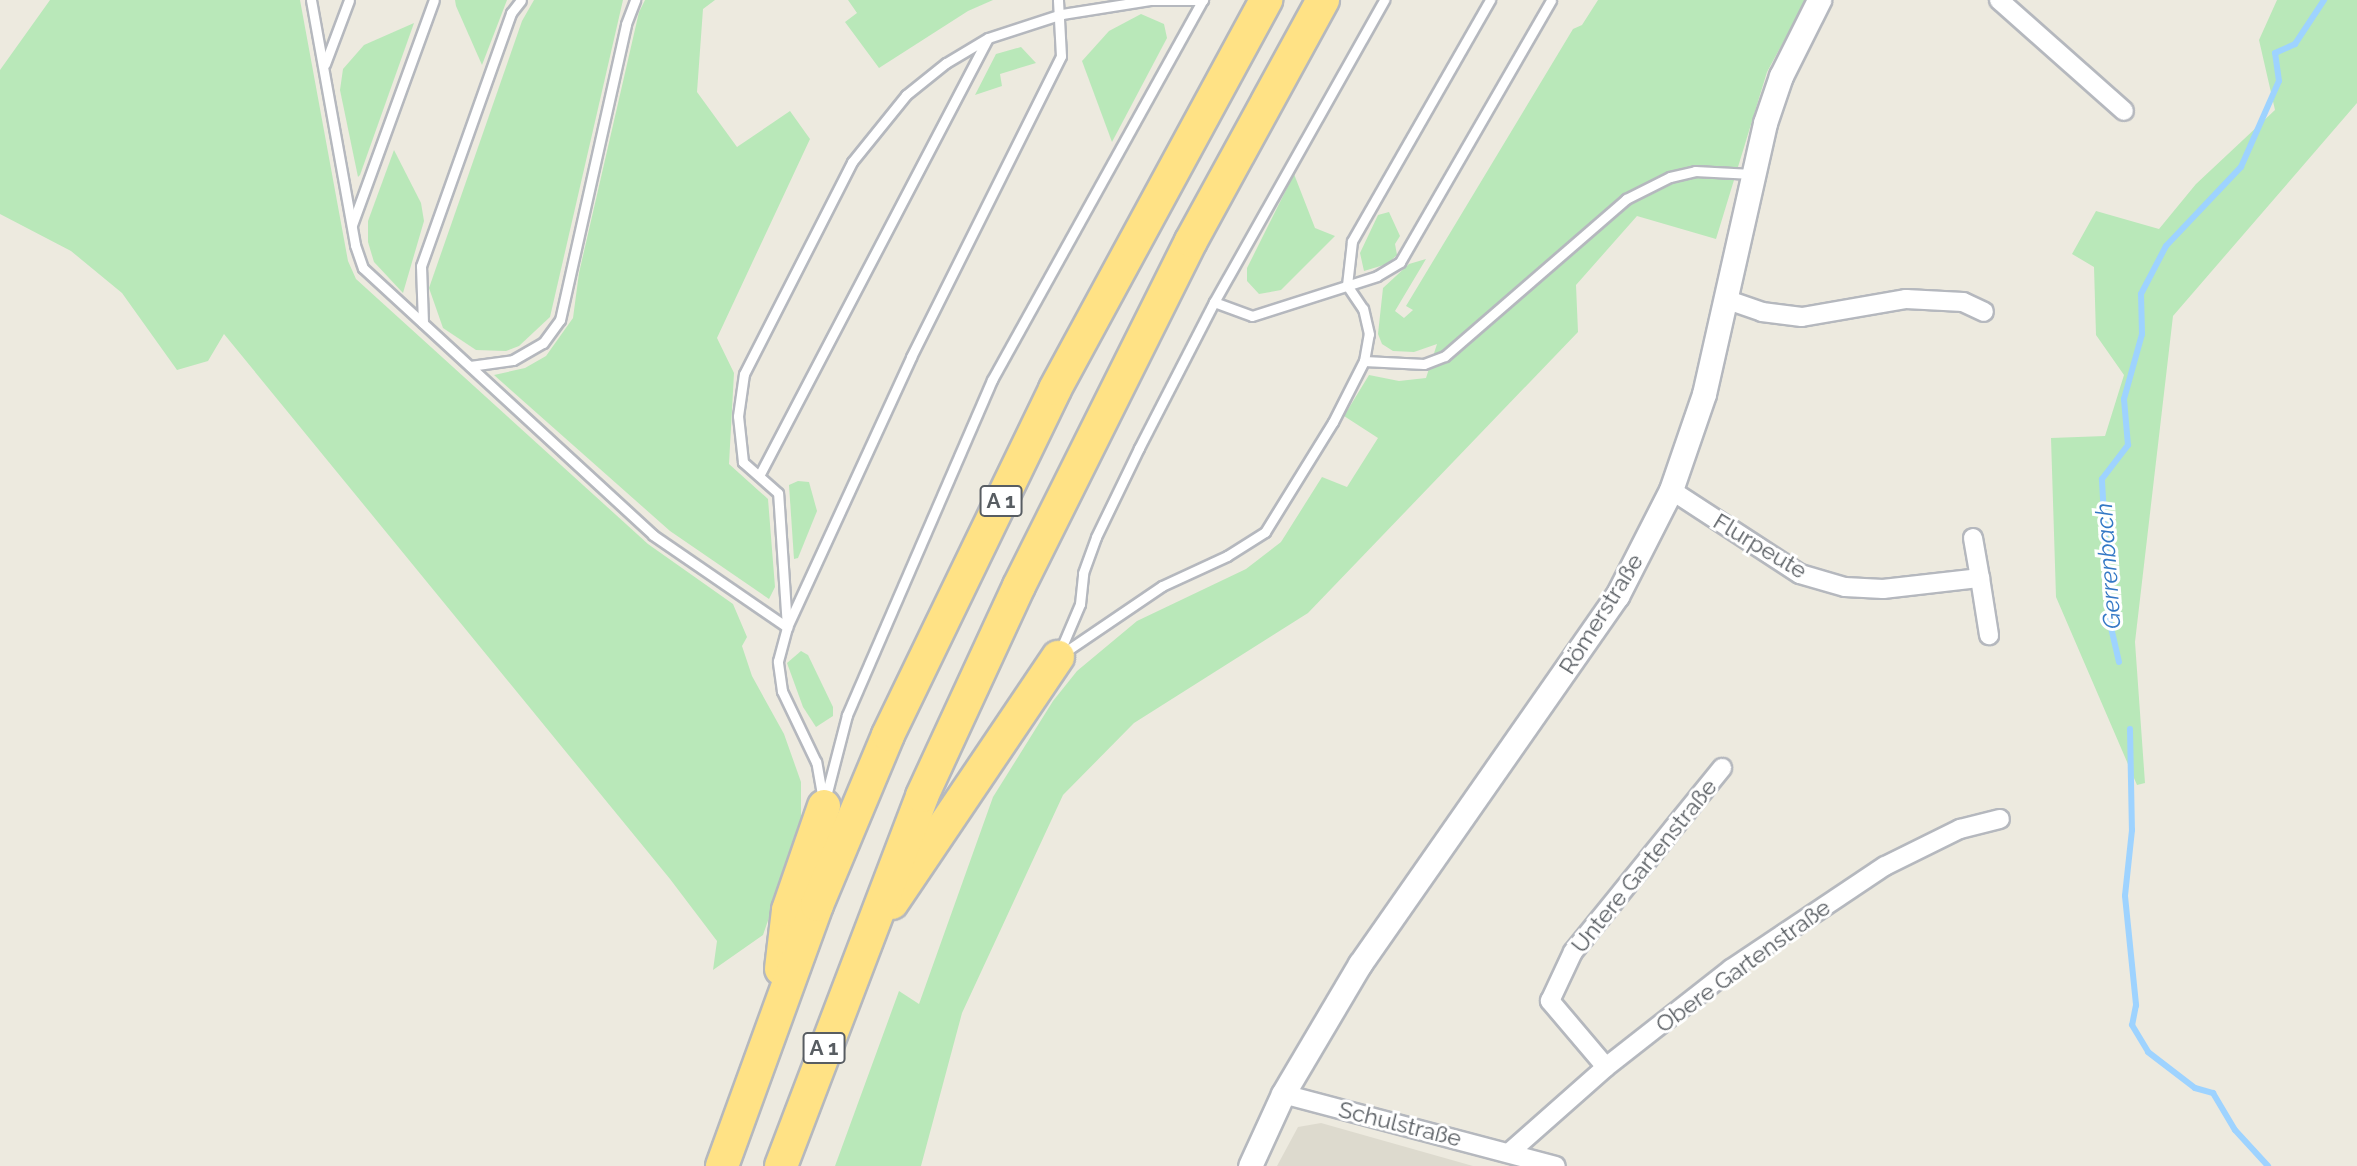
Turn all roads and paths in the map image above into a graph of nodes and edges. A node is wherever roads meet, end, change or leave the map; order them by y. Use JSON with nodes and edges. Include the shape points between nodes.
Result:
{"nodes":[{"id":1,"x":311,"y":0,"type":"edge"},
{"id":2,"x":349,"y":0,"type":"edge"},
{"id":3,"x":434,"y":0,"type":"edge"},
{"id":4,"x":521,"y":0,"type":"edge"},
{"id":5,"x":635,"y":0,"type":"edge"},
{"id":6,"x":1058,"y":0,"type":"edge"},
{"id":7,"x":1150,"y":0,"type":"edge"},
{"id":8,"x":1203,"y":0,"type":"edge"},
{"id":9,"x":1266,"y":0,"type":"edge"},
{"id":10,"x":1323,"y":0,"type":"edge"},
{"id":11,"x":1384,"y":0,"type":"edge"},
{"id":12,"x":1490,"y":0,"type":"edge"},
{"id":13,"x":1551,"y":0,"type":"edge"},
{"id":14,"x":1819,"y":0,"type":"edge"},
{"id":15,"x":1999,"y":0,"type":"edge"},
{"id":16,"x":1062,"y":14,"type":"junction"},
{"id":17,"x":988,"y":38,"type":"junction"},
{"id":18,"x":325,"y":66,"type":"junction"},
{"id":19,"x":2124,"y":111,"type":"dead end"},
{"id":20,"x":1752,"y":174,"type":"junction"},
{"id":21,"x":352,"y":226,"type":"junction"},
{"id":22,"x":1347,"y":285,"type":"junction"},
{"id":23,"x":1725,"y":299,"type":"junction"},
{"id":24,"x":1214,"y":302,"type":"junction"},
{"id":25,"x":1984,"y":312,"type":"dead end"},
{"id":26,"x":423,"y":323,"type":"junction"},
{"id":27,"x":1364,"y":361,"type":"junction"},
{"id":28,"x":470,"y":366,"type":"junction"},
{"id":29,"x":760,"y":474,"type":"junction"},
{"id":30,"x":1671,"y":490,"type":"junction"},
{"id":31,"x":1973,"y":538,"type":"dead end"},
{"id":32,"x":1980,"y":578,"type":"junction"},
{"id":33,"x":787,"y":627,"type":"junction"},
{"id":34,"x":1989,"y":635,"type":"dead end"},
{"id":35,"x":1058,"y":657,"type":"junction"},
{"id":36,"x":1722,"y":768,"type":"dead end"},
{"id":37,"x":824,"y":806,"type":"junction"},
{"id":38,"x":2000,"y":819,"type":"dead end"},
{"id":39,"x":870,"y":932,"type":"junction"},
{"id":40,"x":774,"y":1020,"type":"junction"},
{"id":41,"x":1606,"y":1067,"type":"junction"},
{"id":42,"x":1283,"y":1094,"type":"junction"},
{"id":43,"x":1510,"y":1152,"type":"junction"},
{"id":44,"x":722,"y":1166,"type":"edge"},
{"id":45,"x":781,"y":1166,"type":"edge"},
{"id":46,"x":1250,"y":1166,"type":"edge"},
{"id":47,"x":1556,"y":1166,"type":"edge"}],
"edges":[{"from":1,"to":18,"type":"lane"},
{"from":2,"to":18,"type":"lane"},
{"from":3,"to":21,"type":"lane"},
{"from":4,"to":26,"type":"lane","via":[[511,13],[421,266]]},
{"from":5,"to":28,"type":"lane","via":[[560,320],[543,343],[513,360]]},
{"from":6,"to":16,"type":"lane"},
{"from":7,"to":8,"type":"lane"},
{"from":7,"to":16,"type":"lane"},
{"from":8,"to":37,"type":"lane","via":[[992,380],[847,715]]},
{"from":9,"to":40,"type":"highway","number":"A 1","via":[[1055,389],[888,735]]},
{"from":10,"to":39,"type":"highway","number":"A 1","via":[[1264,102],[1102,414],[922,796]]},
{"from":11,"to":24,"type":"lane"},
{"from":12,"to":22,"type":"lane","via":[[1352,241]]},
{"from":13,"to":22,"type":"lane","via":[[1400,262],[1377,276]]},
{"from":14,"to":20,"type":"street","name":"Römerstraße","via":[[1781,76]]},
{"from":15,"to":19,"type":"street"},
{"from":16,"to":17,"type":"lane"},
{"from":16,"to":33,"type":"lane","via":[[1061,56],[911,357]]},
{"from":17,"to":29,"type":"lane"},
{"from":17,"to":29,"type":"lane","via":[[906,94],[870,134],[820,220],[744,374],[738,416],[743,462]]},
{"from":18,"to":21,"type":"lane"},
{"from":20,"to":23,"type":"street","name":"Römerstraße"},
{"from":20,"to":27,"type":"lane","via":[[1695,171],[1670,177],[1626,199],[1445,356],[1424,364]]},
{"from":21,"to":26,"type":"lane","via":[[363,268]]},
{"from":22,"to":24,"type":"lane","via":[[1252,316]]},
{"from":22,"to":27,"type":"lane","via":[[1363,309],[1370,334]]},
{"from":23,"to":25,"type":"street","via":[[1762,312],[1801,317],[1906,299],[1951,300]]},
{"from":23,"to":30,"type":"street","name":"Römerstraße","via":[[1704,394]]},
{"from":24,"to":35,"type":"lane","via":[[1096,537],[1083,573],[1080,604]]},
{"from":26,"to":28,"type":"lane"},
{"from":27,"to":35,"type":"lane","via":[[1333,422],[1265,532],[1227,556],[1161,586]]},
{"from":28,"to":33,"type":"lane","via":[[653,534]]},
{"from":29,"to":33,"type":"lane","via":[[778,493]]},
{"from":30,"to":32,"type":"street","name":"Flurpeute","via":[[1800,574],[1883,589]]},
{"from":30,"to":42,"type":"street","name":"Römerstraße","via":[[1617,596],[1373,944]]},
{"from":31,"to":32,"type":"street"},
{"from":32,"to":34,"type":"street"},
{"from":33,"to":37,"type":"lane","via":[[778,661],[782,691],[816,762]]},
{"from":35,"to":39,"type":"highway","via":[[920,866]]},
{"from":36,"to":41,"type":"street","name":"Untere Gartenstraße","via":[[1573,952],[1550,1002]]},
{"from":37,"to":40,"type":"highway","via":[[788,910]]},
{"from":38,"to":41,"type":"street","name":"Obere Gartenstraße","via":[[1960,829],[1885,866],[1731,969]]},
{"from":39,"to":45,"type":"highway","number":"A 1"},
{"from":40,"to":44,"type":"highway","number":"A 1"},
{"from":41,"to":43,"type":"street","name":"Obere Gartenstraße"},
{"from":42,"to":43,"type":"street","name":"Schulstraße"},
{"from":42,"to":46,"type":"street","name":"Römerstraße"},
{"from":43,"to":47,"type":"street","name":"Schulstraße"}]}
